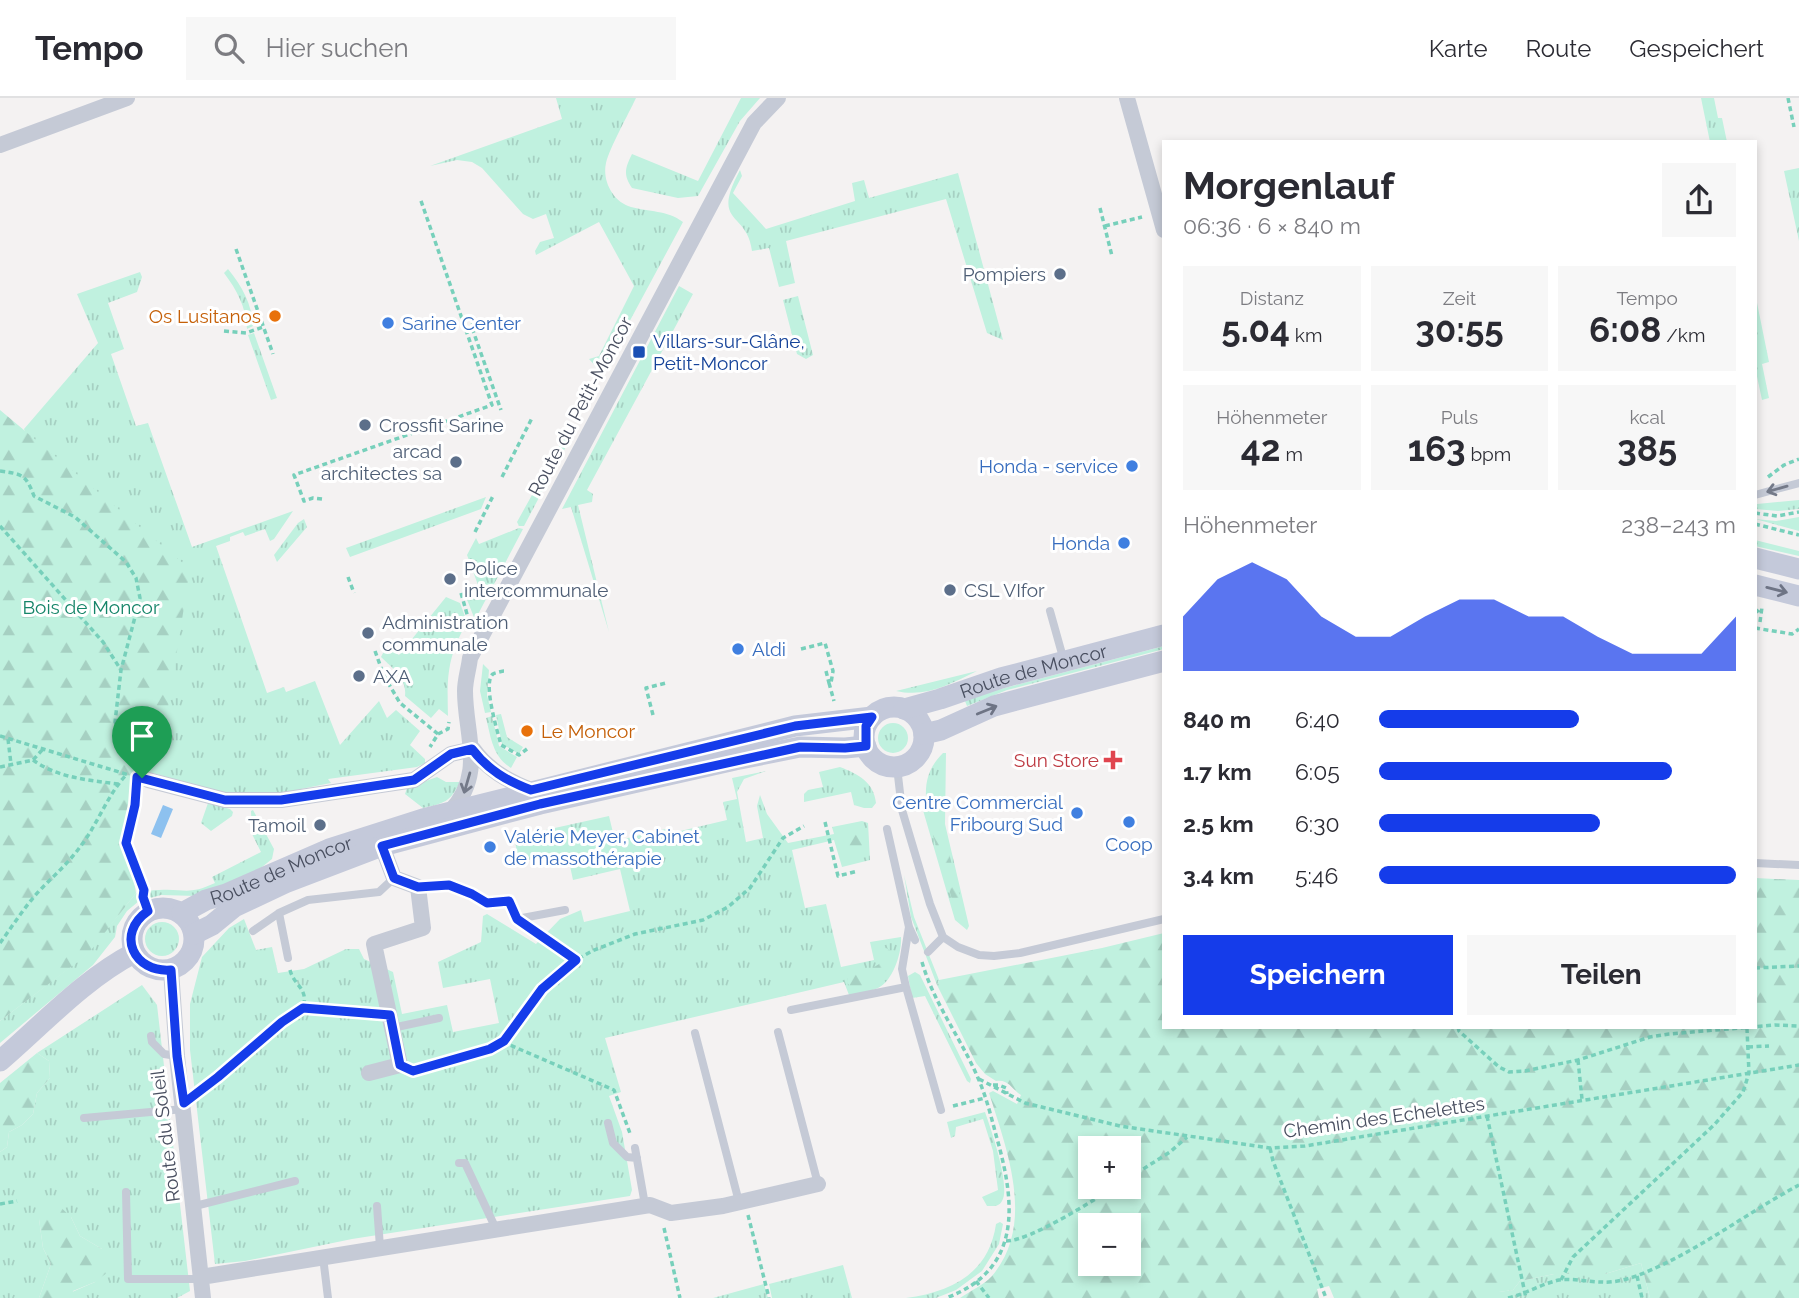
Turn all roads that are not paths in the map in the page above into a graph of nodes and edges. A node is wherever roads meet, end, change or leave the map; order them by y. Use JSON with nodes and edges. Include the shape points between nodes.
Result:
{"nodes":[{"id":1,"x":127,"y":98,"type":"edge"},
{"id":2,"x":778,"y":98,"type":"edge"},
{"id":3,"x":1127,"y":98,"type":"edge"},
{"id":4,"x":0,"y":145,"type":"edge"},
{"id":5,"x":1162,"y":223,"type":"edge"},
{"id":6,"x":1799,"y":482,"type":"edge"},
{"id":7,"x":1757,"y":494,"type":"edge"},
{"id":8,"x":1757,"y":558,"type":"edge"},
{"id":9,"x":1799,"y":569,"type":"edge"},
{"id":10,"x":1757,"y":586,"type":"edge"},
{"id":11,"x":1799,"y":596,"type":"edge"},
{"id":12,"x":1050,"y":611,"type":"dead end"},
{"id":13,"x":1162,"y":636,"type":"edge"},
{"id":14,"x":1064,"y":661,"type":"junction"},
{"id":15,"x":1162,"y":662,"type":"edge"},
{"id":16,"x":904,"y":709,"type":"junction"},
{"id":17,"x":872,"y":717,"type":"junction"},
{"id":18,"x":923,"y":734,"type":"junction"},
{"id":19,"x":866,"y":746,"type":"junction"},
{"id":20,"x":472,"y":749,"type":"junction"},
{"id":21,"x":897,"y":767,"type":"junction"},
{"id":22,"x":142,"y":778,"type":"road end"},
{"id":23,"x":531,"y":790,"type":"junction"},
{"id":24,"x":450,"y":812,"type":"junction"},
{"id":25,"x":887,"y":829,"type":"dead end"},
{"id":26,"x":382,"y":846,"type":"junction"},
{"id":27,"x":1757,"y":863,"type":"edge"},
{"id":28,"x":1799,"y":865,"type":"edge"},
{"id":29,"x":394,"y":878,"type":"junction"},
{"id":30,"x":418,"y":887,"type":"junction"},
{"id":31,"x":565,"y":910,"type":"dead end"},
{"id":32,"x":182,"y":913,"type":"junction"},
{"id":33,"x":279,"y":913,"type":"junction"},
{"id":34,"x":1162,"y":919,"type":"edge"},
{"id":35,"x":909,"y":927,"type":"junction"},
{"id":36,"x":253,"y":931,"type":"dead end"},
{"id":37,"x":194,"y":934,"type":"junction"},
{"id":38,"x":943,"y":937,"type":"junction"},
{"id":39,"x":915,"y":940,"type":"road end"},
{"id":40,"x":928,"y":952,"type":"dead end"},
{"id":41,"x":134,"y":953,"type":"junction"},
{"id":42,"x":288,"y":958,"type":"road end"},
{"id":43,"x":171,"y":970,"type":"junction"},
{"id":44,"x":906,"y":987,"type":"junction"},
{"id":45,"x":790,"y":1010,"type":"dead end"},
{"id":46,"x":439,"y":1018,"type":"dead end"},
{"id":47,"x":391,"y":1021,"type":"junction"},
{"id":48,"x":778,"y":1032,"type":"dead end"},
{"id":49,"x":695,"y":1033,"type":"dead end"},
{"id":50,"x":151,"y":1036,"type":"dead end"},
{"id":51,"x":177,"y":1056,"type":"junction"},
{"id":52,"x":0,"y":1061,"type":"edge"},
{"id":53,"x":369,"y":1073,"type":"dead end"},
{"id":54,"x":184,"y":1106,"type":"junction"},
{"id":55,"x":941,"y":1110,"type":"road end"},
{"id":56,"x":83,"y":1118,"type":"dead end"},
{"id":57,"x":608,"y":1123,"type":"dead end"},
{"id":58,"x":635,"y":1148,"type":"road end"},
{"id":59,"x":637,"y":1158,"type":"junction"},
{"id":60,"x":459,"y":1163,"type":"dead end"},
{"id":61,"x":295,"y":1181,"type":"dead end"},
{"id":62,"x":818,"y":1184,"type":"joint"},
{"id":63,"x":126,"y":1192,"type":"dead end"},
{"id":64,"x":742,"y":1201,"type":"junction"},
{"id":65,"x":195,"y":1206,"type":"junction"},
{"id":66,"x":376,"y":1206,"type":"dead end"},
{"id":67,"x":653,"y":1207,"type":"junction"},
{"id":68,"x":496,"y":1229,"type":"junction"},
{"id":69,"x":380,"y":1247,"type":"junction"},
{"id":70,"x":323,"y":1257,"type":"junction"},
{"id":71,"x":201,"y":1278,"type":"junction"},
{"id":72,"x":203,"y":1298,"type":"edge"},
{"id":73,"x":328,"y":1298,"type":"edge"}],
"edges":[{"from":1,"to":4,"type":"street"},
{"from":2,"to":20,"type":"street","name":"Route du Petit-Moncor","via":[[754,123],[470,658],[465,690]]},
{"from":3,"to":5,"type":"street"},
{"from":6,"to":7,"type":"lane","one_way":true},
{"from":8,"to":9,"type":"main road"},
{"from":10,"to":11,"type":"main road","one_way":true},
{"from":12,"to":14,"type":"lane"},
{"from":13,"to":14,"type":"main road","name":"Route de Moncor"},
{"from":14,"to":16,"type":"main road","name":"Route de Moncor"},
{"from":18,"to":15,"type":"main road","name":"Route de Moncor","one_way":true,"via":[[994,706]]},
{"from":16,"to":17,"type":"main road","via":[[886,708]]},
{"from":16,"to":18,"type":"main road","via":[[916,718]]},
{"from":17,"to":19,"type":"main road","via":[[866,726]]},
{"from":17,"to":23,"type":"main road","name":"Route de Moncor","via":[[795,726]]},
{"from":18,"to":21,"type":"main road","via":[[917,756]]},
{"from":19,"to":21,"type":"main road","via":[[878,762]]},
{"from":19,"to":26,"type":"main road","name":"Route de Moncor","via":[[800,747],[745,758],[540,804]]},
{"from":20,"to":22,"type":"street","via":[[451,754],[414,780],[281,800],[232,801]]},
{"from":20,"to":23,"type":"street","via":[[498,775]]},
{"from":20,"to":24,"type":"street","name":"Route du Petit-Moncor","one_way":true,"via":[[461,800]]},
{"from":21,"to":38,"type":"lane","via":[[911,844]]},
{"from":23,"to":24,"type":"main road","name":"Route de Moncor"},
{"from":24,"to":32,"type":"main road","name":"Route de Moncor","via":[[329,849]]},
{"from":25,"to":35,"type":"lane"},
{"from":26,"to":29,"type":"street","name":"Route de Moncor"},
{"from":26,"to":37,"type":"main road","name":"Route de Moncor","via":[[264,892]]},
{"from":27,"to":28,"type":"lane"},
{"from":29,"to":30,"type":"street"},
{"from":29,"to":33,"type":"lane","name":"Route de Moncor","via":[[379,892],[308,900]]},
{"from":30,"to":31,"type":"lane","via":[[449,885],[487,903],[509,901],[517,919]]},
{"from":30,"to":47,"type":"street","via":[[424,928],[374,944]]},
{"from":32,"to":37,"type":"main road"},
{"from":32,"to":41,"type":"main road","via":[[164,907],[141,916],[131,938]]},
{"from":33,"to":36,"type":"lane","name":"Route de Moncor"},
{"from":33,"to":42,"type":"lane","name":"Route de Moncor"},
{"from":34,"to":38,"type":"lane","via":[[994,956],[979,955]]},
{"from":35,"to":39,"type":"lane"},
{"from":35,"to":44,"type":"lane","via":[[902,969]]},
{"from":37,"to":43,"type":"main road","via":[[191,954]]},
{"from":38,"to":40,"type":"lane"},
{"from":41,"to":43,"type":"main road","via":[[150,968]]},
{"from":41,"to":52,"type":"main road","via":[[86,987]]},
{"from":43,"to":51,"type":"street","name":"Route du Soleil"},
{"from":44,"to":45,"type":"lane"},
{"from":44,"to":55,"type":"lane"},
{"from":46,"to":47,"type":"lane"},
{"from":47,"to":53,"type":"street","via":[[400,1065]]},
{"from":48,"to":62,"type":"lane"},
{"from":49,"to":64,"type":"lane"},
{"from":50,"to":51,"type":"lane","via":[[164,1054]]},
{"from":51,"to":54,"type":"street","name":"Route du Soleil"},
{"from":54,"to":56,"type":"lane"},
{"from":54,"to":65,"type":"street","name":"Route du Soleil"},
{"from":57,"to":59,"type":"lane","via":[[613,1143],[627,1157]]},
{"from":58,"to":59,"type":"lane"},
{"from":59,"to":67,"type":"lane"},
{"from":60,"to":68,"type":"lane","via":[[466,1163]]},
{"from":61,"to":65,"type":"lane"},
{"from":62,"to":64,"type":"street"},
{"from":63,"to":71,"type":"lane","via":[[128,1279]]},
{"from":64,"to":67,"type":"street","via":[[671,1213]]},
{"from":65,"to":71,"type":"street","name":"Route du Soleil"},
{"from":66,"to":69,"type":"lane"},
{"from":67,"to":68,"type":"street"},
{"from":68,"to":69,"type":"street"},
{"from":69,"to":70,"type":"street"},
{"from":70,"to":71,"type":"street"},
{"from":70,"to":73,"type":"lane"},
{"from":71,"to":72,"type":"street","name":"Route du Soleil"}]}
